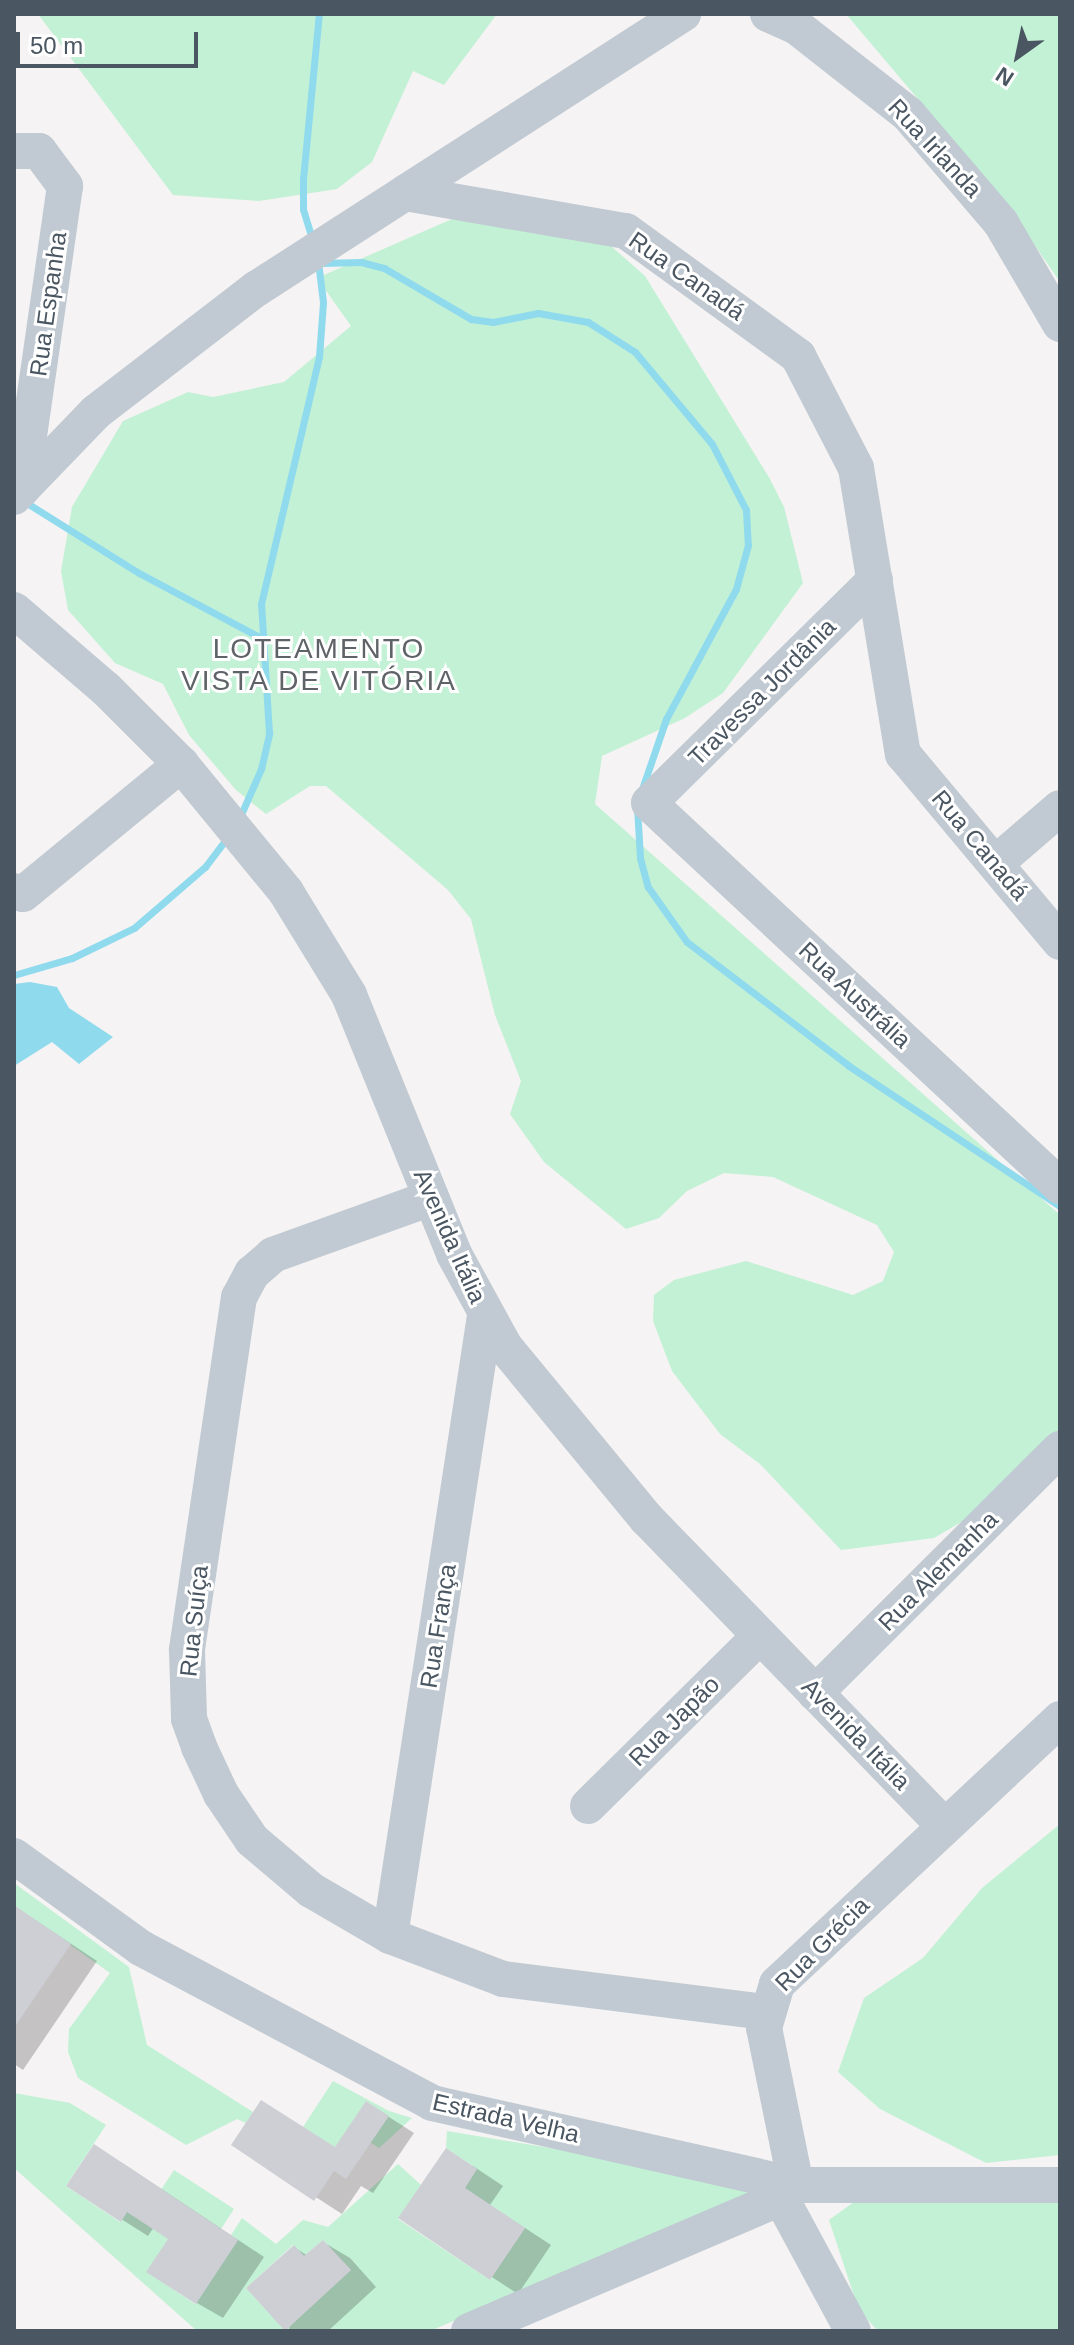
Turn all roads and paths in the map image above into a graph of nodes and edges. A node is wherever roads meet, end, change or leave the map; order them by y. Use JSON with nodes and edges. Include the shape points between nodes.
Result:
{"nodes":[{"id":1,"x":683,"y":14,"type":"edge"},
{"id":2,"x":768,"y":14,"type":"edge"},
{"id":3,"x":14,"y":151,"type":"edge"},
{"id":4,"x":405,"y":193,"type":"junction"},
{"id":5,"x":1060,"y":324,"type":"edge"},
{"id":6,"x":17,"y":494,"type":"edge"},
{"id":7,"x":875,"y":580,"type":"junction"},
{"id":8,"x":14,"y":610,"type":"edge"},
{"id":9,"x":181,"y":764,"type":"junction"},
{"id":10,"x":649,"y":803,"type":"joint"},
{"id":11,"x":1060,"y":808,"type":"edge"},
{"id":12,"x":996,"y":863,"type":"junction"},
{"id":13,"x":14,"y":891,"type":"edge"},
{"id":14,"x":1060,"y":942,"type":"edge"},
{"id":15,"x":1060,"y":1186,"type":"edge"},
{"id":16,"x":431,"y":1198,"type":"junction"},
{"id":17,"x":485,"y":1316,"type":"junction"},
{"id":18,"x":1060,"y":1449,"type":"edge"},
{"id":19,"x":760,"y":1636,"type":"junction"},
{"id":20,"x":815,"y":1693,"type":"junction"},
{"id":21,"x":1060,"y":1719,"type":"edge"},
{"id":22,"x":588,"y":1806,"type":"dead end"},
{"id":23,"x":944,"y":1825,"type":"junction"},
{"id":24,"x":14,"y":1856,"type":"edge"},
{"id":25,"x":390,"y":1936,"type":"junction"},
{"id":26,"x":766,"y":2012,"type":"junction"},
{"id":27,"x":1060,"y":2185,"type":"edge"},
{"id":28,"x":788,"y":2192,"type":"junction"},
{"id":29,"x":469,"y":2331,"type":"edge"},
{"id":30,"x":853,"y":2331,"type":"edge"}],
"edges":[{"from":1,"to":4,"type":"street"},
{"from":2,"to":5,"type":"street","name":"Rua Irlanda","via":[[810,36],[908,114],[1001,223]]},
{"from":3,"to":6,"type":"street","name":"Rua Espanha","via":[[39,151],[65,186]]},
{"from":4,"to":6,"type":"street","via":[[256,289],[120,393]]},
{"from":4,"to":7,"type":"street","name":"Rua Canadá","via":[[626,231],[798,356],[856,468]]},
{"from":7,"to":10,"type":"street","name":"Travessa Jordânia"},
{"from":7,"to":12,"type":"street","name":"Rua Canadá","via":[[903,754]]},
{"from":8,"to":9,"type":"street","name":"Avenida Itália","via":[[106,689]]},
{"from":9,"to":13,"type":"street","via":[[23,894]]},
{"from":9,"to":16,"type":"street","name":"Avenida Itália","via":[[286,892],[331,960]]},
{"from":10,"to":15,"type":"street","name":"Rua Austrália"},
{"from":11,"to":12,"type":"street"},
{"from":12,"to":14,"type":"street","name":"Rua Canadá"},
{"from":16,"to":17,"type":"street","name":"Avenida Itália"},
{"from":16,"to":25,"type":"street","name":"Rua Suíça","via":[[273,1255],[244,1285],[235,1311],[187,1650],[189,1719],[236,1817],[282,1868],[344,1912]]},
{"from":17,"to":19,"type":"street","name":"Avenida Itália","via":[[597,1462]]},
{"from":17,"to":25,"type":"street","name":"Rua França"},
{"from":18,"to":20,"type":"street","name":"Rua Alemanha"},
{"from":19,"to":20,"type":"street","name":"Avenida Itália"},
{"from":19,"to":22,"type":"street","name":"Rua Japão"},
{"from":20,"to":23,"type":"street","name":"Avenida Itália"},
{"from":21,"to":23,"type":"street","name":"Rua Grécia"},
{"from":23,"to":26,"type":"street","name":"Rua Grécia","via":[[786,1974]]},
{"from":24,"to":28,"type":"street","name":"Estrada Velha","via":[[141,1948],[432,2103]]},
{"from":25,"to":26,"type":"street","name":"Rua Suíça","via":[[503,1979]]},
{"from":26,"to":28,"type":"street","name":"Rua Grécia"},
{"from":27,"to":28,"type":"street","name":"Estrada Velha"},
{"from":28,"to":29,"type":"street"},
{"from":28,"to":30,"type":"street","name":"Rua Grécia"}]}
